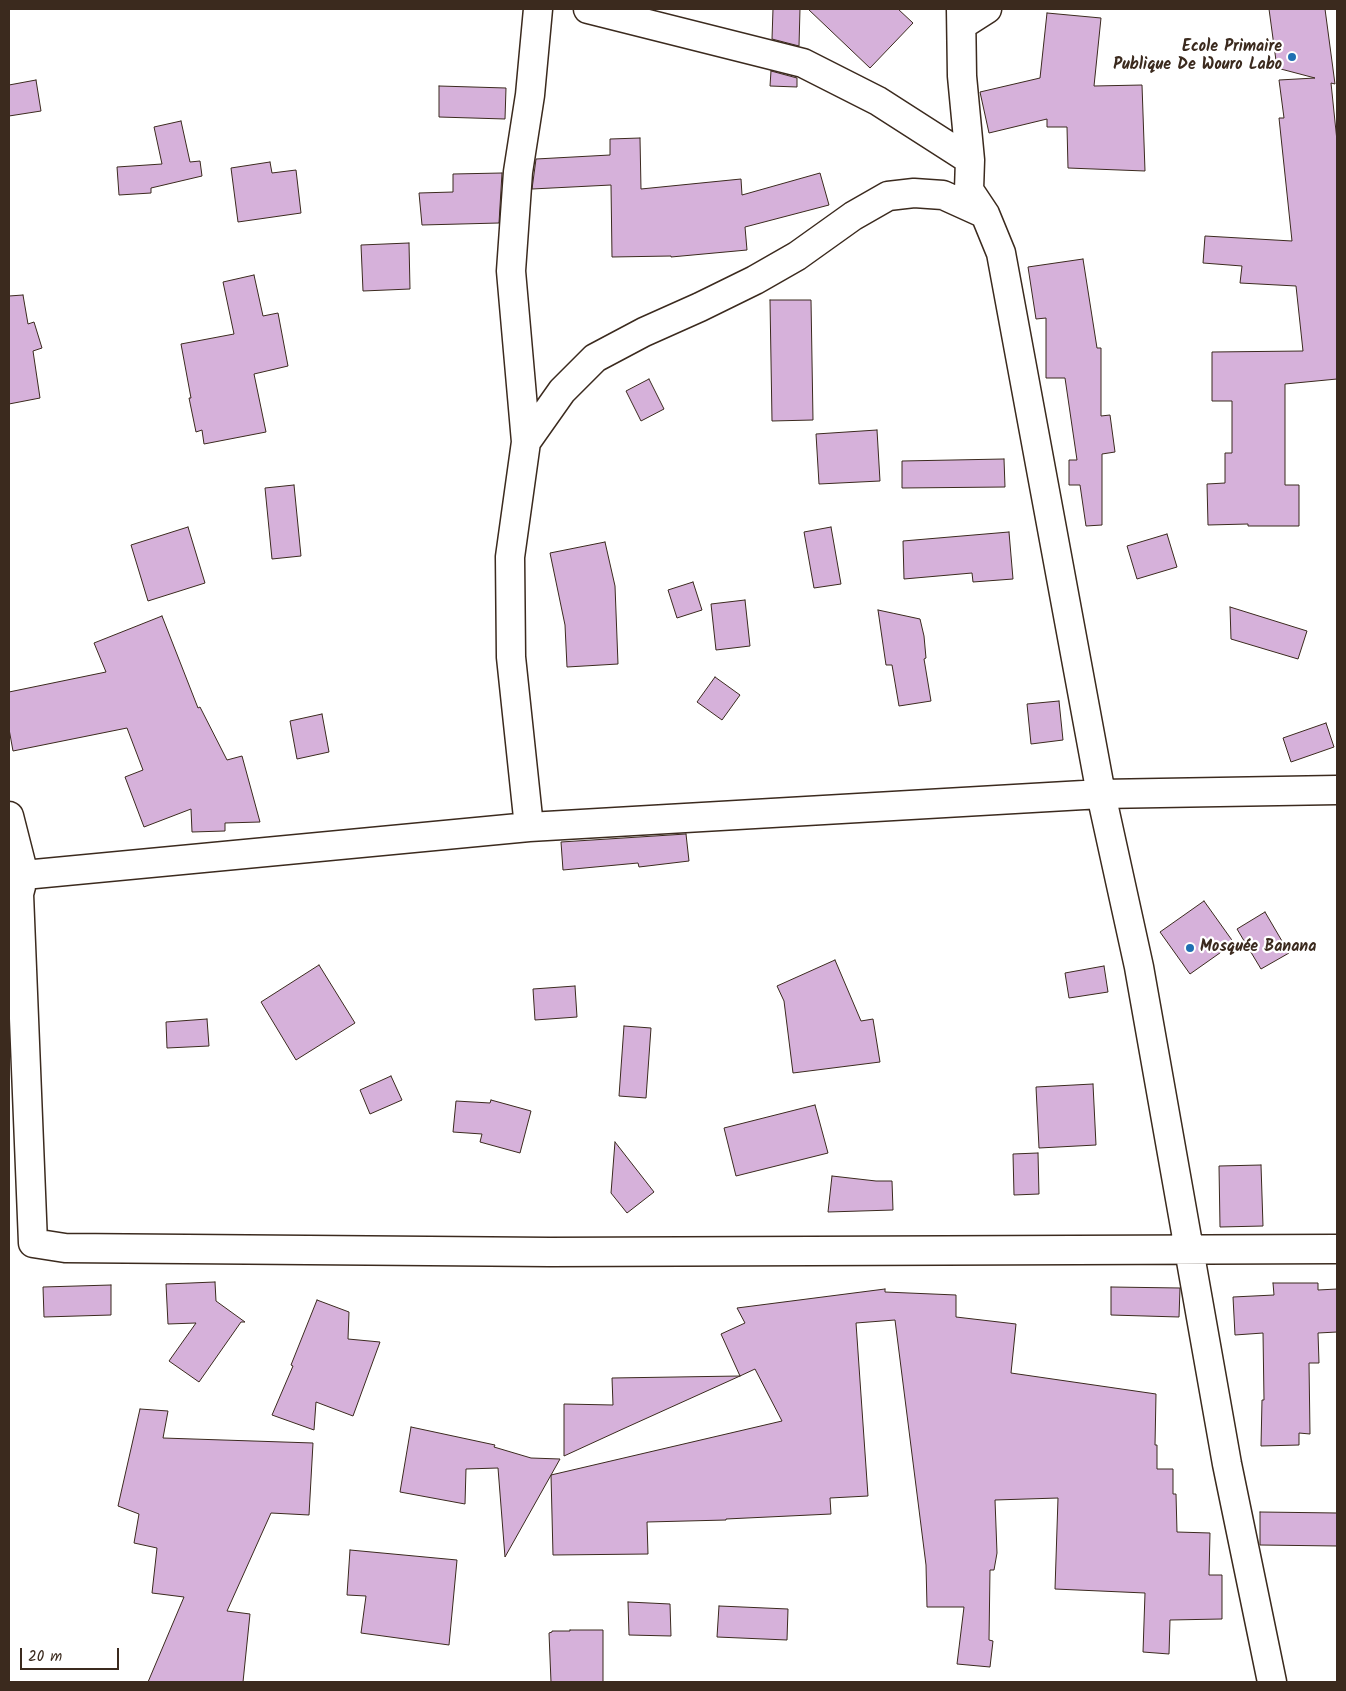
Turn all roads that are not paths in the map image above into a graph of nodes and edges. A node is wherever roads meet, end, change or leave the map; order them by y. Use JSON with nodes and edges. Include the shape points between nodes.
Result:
{"nodes":[{"id":1,"x":538,"y":9,"type":"edge"},
{"id":2,"x":588,"y":9,"type":"edge"},
{"id":3,"x":987,"y":9,"type":"edge"},
{"id":4,"x":961,"y":17,"type":"edge"},
{"id":5,"x":970,"y":160,"type":"junction"},
{"id":6,"x":986,"y":214,"type":"junction"},
{"id":7,"x":526,"y":442,"type":"junction"},
{"id":8,"x":1337,"y":790,"type":"edge"},
{"id":9,"x":1101,"y":794,"type":"junction"},
{"id":10,"x":9,"y":816,"type":"edge"},
{"id":11,"x":529,"y":828,"type":"junction"},
{"id":12,"x":24,"y":875,"type":"junction"},
{"id":13,"x":1188,"y":1249,"type":"junction"},
{"id":14,"x":1337,"y":1249,"type":"edge"},
{"id":15,"x":1272,"y":1682,"type":"edge"}],
"edges":[{"from":1,"to":7,"type":"street","via":[[530,95],[518,172],[511,271]]},
{"from":2,"to":5,"type":"street","via":[[803,63],[878,100]]},
{"from":3,"to":4,"type":"street"},
{"from":4,"to":5,"type":"street","via":[[962,76]]},
{"from":5,"to":6,"type":"street","via":[[969,190]]},
{"from":6,"to":7,"type":"street","via":[[943,195],[914,193],[888,196],[755,280],[595,358],[562,391]]},
{"from":6,"to":9,"type":"street","via":[[1001,253]]},
{"from":7,"to":11,"type":"street","via":[[510,557],[511,657]]},
{"from":8,"to":9,"type":"street"},
{"from":9,"to":11,"type":"street"},
{"from":9,"to":13,"type":"street","via":[[1138,967]]},
{"from":10,"to":12,"type":"street"},
{"from":11,"to":12,"type":"street"},
{"from":12,"to":13,"type":"street","via":[[19,894],[33,1243],[65,1248],[550,1252]]},
{"from":13,"to":14,"type":"street"},
{"from":13,"to":15,"type":"street","via":[[1227,1464]]}]}
